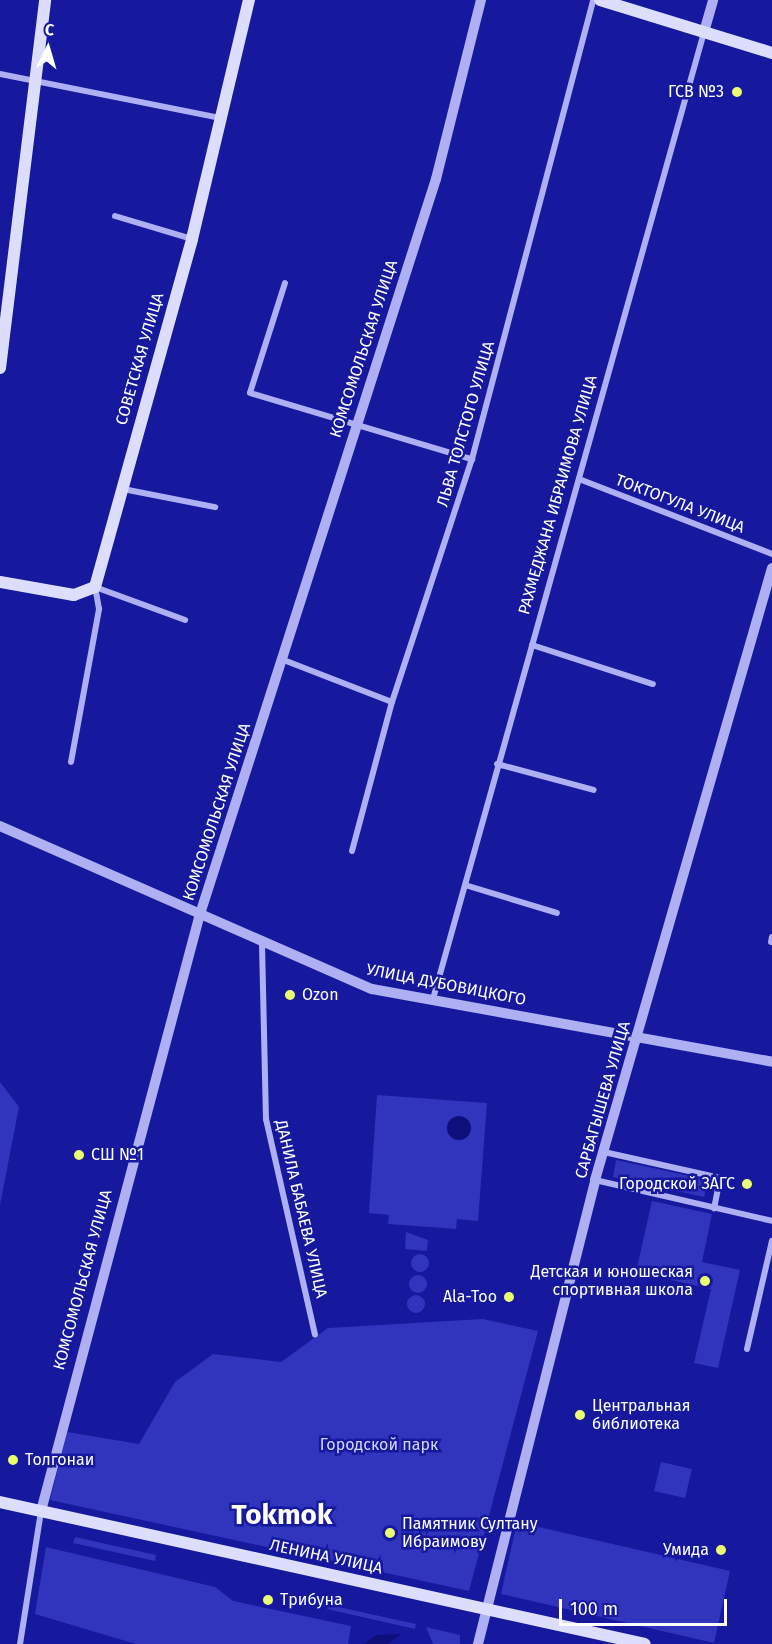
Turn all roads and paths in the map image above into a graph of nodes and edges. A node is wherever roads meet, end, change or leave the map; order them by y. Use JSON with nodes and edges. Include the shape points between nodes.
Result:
{"nodes":[{"id":1,"x":45,"y":0,"type":"edge"},
{"id":2,"x":248,"y":0,"type":"edge"},
{"id":3,"x":481,"y":0,"type":"edge"},
{"id":4,"x":593,"y":0,"type":"edge"},
{"id":5,"x":600,"y":0,"type":"edge"},
{"id":6,"x":713,"y":0,"type":"edge"},
{"id":7,"x":704,"y":32,"type":"junction"},
{"id":8,"x":772,"y":52,"type":"edge"},
{"id":9,"x":0,"y":74,"type":"edge"},
{"id":10,"x":35,"y":77,"type":"junction"},
{"id":11,"x":220,"y":117,"type":"junction"},
{"id":12,"x":115,"y":216,"type":"dead end"},
{"id":13,"x":192,"y":239,"type":"junction"},
{"id":14,"x":285,"y":283,"type":"dead end"},
{"id":15,"x":3,"y":322,"type":"edge"},
{"id":16,"x":0,"y":368,"type":"edge"},
{"id":17,"x":356,"y":423,"type":"junction"},
{"id":18,"x":472,"y":459,"type":"junction"},
{"id":19,"x":579,"y":479,"type":"junction"},
{"id":20,"x":123,"y":489,"type":"junction"},
{"id":21,"x":215,"y":507,"type":"dead end"},
{"id":22,"x":772,"y":554,"type":"edge"},
{"id":23,"x":772,"y":567,"type":"edge"},
{"id":24,"x":0,"y":582,"type":"edge"},
{"id":25,"x":95,"y":587,"type":"junction"},
{"id":26,"x":184,"y":620,"type":"dead end"},
{"id":27,"x":531,"y":645,"type":"junction"},
{"id":28,"x":281,"y":659,"type":"junction"},
{"id":29,"x":653,"y":684,"type":"dead end"},
{"id":30,"x":393,"y":702,"type":"junction"},
{"id":31,"x":71,"y":762,"type":"dead end"},
{"id":32,"x":497,"y":764,"type":"junction"},
{"id":33,"x":594,"y":790,"type":"dead end"},
{"id":34,"x":0,"y":826,"type":"edge"},
{"id":35,"x":352,"y":851,"type":"dead end"},
{"id":36,"x":465,"y":885,"type":"junction"},
{"id":37,"x":200,"y":914,"type":"junction"},
{"id":38,"x":557,"y":914,"type":"dead end"},
{"id":39,"x":262,"y":944,"type":"junction"},
{"id":40,"x":433,"y":999,"type":"junction"},
{"id":41,"x":636,"y":1036,"type":"junction"},
{"id":42,"x":772,"y":1062,"type":"edge"},
{"id":43,"x":604,"y":1152,"type":"junction"},
{"id":44,"x":595,"y":1180,"type":"junction"},
{"id":45,"x":714,"y":1208,"type":"junction"},
{"id":46,"x":772,"y":1221,"type":"edge"},
{"id":47,"x":772,"y":1241,"type":"edge"},
{"id":48,"x":315,"y":1335,"type":"dead end"},
{"id":49,"x":747,"y":1349,"type":"dead end"},
{"id":50,"x":0,"y":1502,"type":"edge"},
{"id":51,"x":41,"y":1511,"type":"junction"},
{"id":52,"x":485,"y":1609,"type":"junction"},
{"id":53,"x":20,"y":1644,"type":"edge"},
{"id":54,"x":478,"y":1644,"type":"edge"},
{"id":55,"x":645,"y":1644,"type":"edge"}],
"edges":[{"from":1,"to":10,"type":"main road"},
{"from":2,"to":11,"type":"main road","name":"СОВЕТСКАЯ УЛИЦА"},
{"from":3,"to":17,"type":"street","name":"КОМСОМОЛЬСКАЯ УЛИЦА","via":[[436,179]]},
{"from":4,"to":18,"type":"street","name":"ЛЬВА ТОЛСТОГО УЛИЦА"},
{"from":5,"to":7,"type":"main road"},
{"from":6,"to":7,"type":"street","name":"РАХМЕДЖАНА ИБРАИМОВА УЛИЦА"},
{"from":7,"to":8,"type":"main road"},
{"from":7,"to":19,"type":"street","name":"РАХМЕДЖАНА ИБРАИМОВА УЛИЦА"},
{"from":9,"to":10,"type":"street"},
{"from":10,"to":11,"type":"street"},
{"from":10,"to":15,"type":"main road"},
{"from":11,"to":13,"type":"main road","name":"СОВЕТСКАЯ УЛИЦА"},
{"from":12,"to":13,"type":"street"},
{"from":13,"to":20,"type":"main road","name":"СОВЕТСКАЯ УЛИЦА"},
{"from":14,"to":17,"type":"street","via":[[250,393]]},
{"from":15,"to":16,"type":"main road"},
{"from":17,"to":18,"type":"street"},
{"from":17,"to":28,"type":"street","name":"КОМСОМОЛЬСКАЯ УЛИЦА"},
{"from":18,"to":30,"type":"street","name":"ЛЬВА ТОЛСТОГО УЛИЦА"},
{"from":19,"to":22,"type":"street","name":"ТОКТОГУЛА УЛИЦА"},
{"from":19,"to":27,"type":"street","name":"РАХМЕДЖАНА ИБРАИМОВА УЛИЦА"},
{"from":20,"to":21,"type":"street"},
{"from":20,"to":25,"type":"main road","name":"СОВЕТСКАЯ УЛИЦА"},
{"from":23,"to":41,"type":"street","name":"САРБАГЫШЕВА УЛИЦА"},
{"from":24,"to":25,"type":"main road","via":[[74,595]]},
{"from":25,"to":26,"type":"street"},
{"from":25,"to":31,"type":"street","name":"СОВЕТСКАЯ УЛИЦА","via":[[99,609]]},
{"from":27,"to":29,"type":"street"},
{"from":27,"to":32,"type":"street","name":"РАХМЕДЖАНА ИБРАИМОВА УЛИЦА"},
{"from":28,"to":30,"type":"street"},
{"from":28,"to":37,"type":"street","name":"КОМСОМОЛЬСКАЯ УЛИЦА"},
{"from":30,"to":35,"type":"street","name":"ЛЬВА ТОЛСТОГО УЛИЦА"},
{"from":32,"to":33,"type":"street"},
{"from":32,"to":36,"type":"street","name":"РАХМЕДЖАНА ИБРАИМОВА УЛИЦА"},
{"from":34,"to":37,"type":"street","name":"УЛИЦА ДУБОВИЦКОГО"},
{"from":36,"to":38,"type":"street"},
{"from":36,"to":40,"type":"street","name":"РАХМЕДЖАНА ИБРАИМОВА УЛИЦА"},
{"from":37,"to":39,"type":"street","name":"УЛИЦА ДУБОВИЦКОГО"},
{"from":37,"to":51,"type":"street","name":"КОМСОМОЛЬСКАЯ УЛИЦА"},
{"from":39,"to":40,"type":"street","name":"УЛИЦА ДУБОВИЦКОГО","via":[[372,989]]},
{"from":39,"to":48,"type":"street","name":"ДАНИЛА БАБАЕВА УЛИЦА","via":[[266,1119]]},
{"from":40,"to":41,"type":"street","name":"УЛИЦА ДУБОВИЦКОГО"},
{"from":41,"to":42,"type":"street","name":"УЛИЦА ДУБОВИЦКОГО"},
{"from":41,"to":43,"type":"street","name":"САРБАГЫШЕВА УЛИЦА"},
{"from":43,"to":44,"type":"street","name":"САРБАГЫШЕВА УЛИЦА"},
{"from":43,"to":45,"type":"street","via":[[720,1178]]},
{"from":44,"to":45,"type":"street"},
{"from":44,"to":52,"type":"street","name":"САРБАГЫШЕВА УЛИЦА"},
{"from":45,"to":46,"type":"street"},
{"from":47,"to":49,"type":"street"},
{"from":50,"to":51,"type":"main road","name":"ЛЕНИНА УЛИЦА"},
{"from":51,"to":52,"type":"main road","name":"ЛЕНИНА УЛИЦА"},
{"from":51,"to":53,"type":"street","name":"КОМСОМОЛЬСКАЯ УЛИЦА"},
{"from":52,"to":54,"type":"street","name":"САРБАГЫШЕВА УЛИЦА"},
{"from":52,"to":55,"type":"main road","name":"ЛЕНИНА УЛИЦА"}]}
